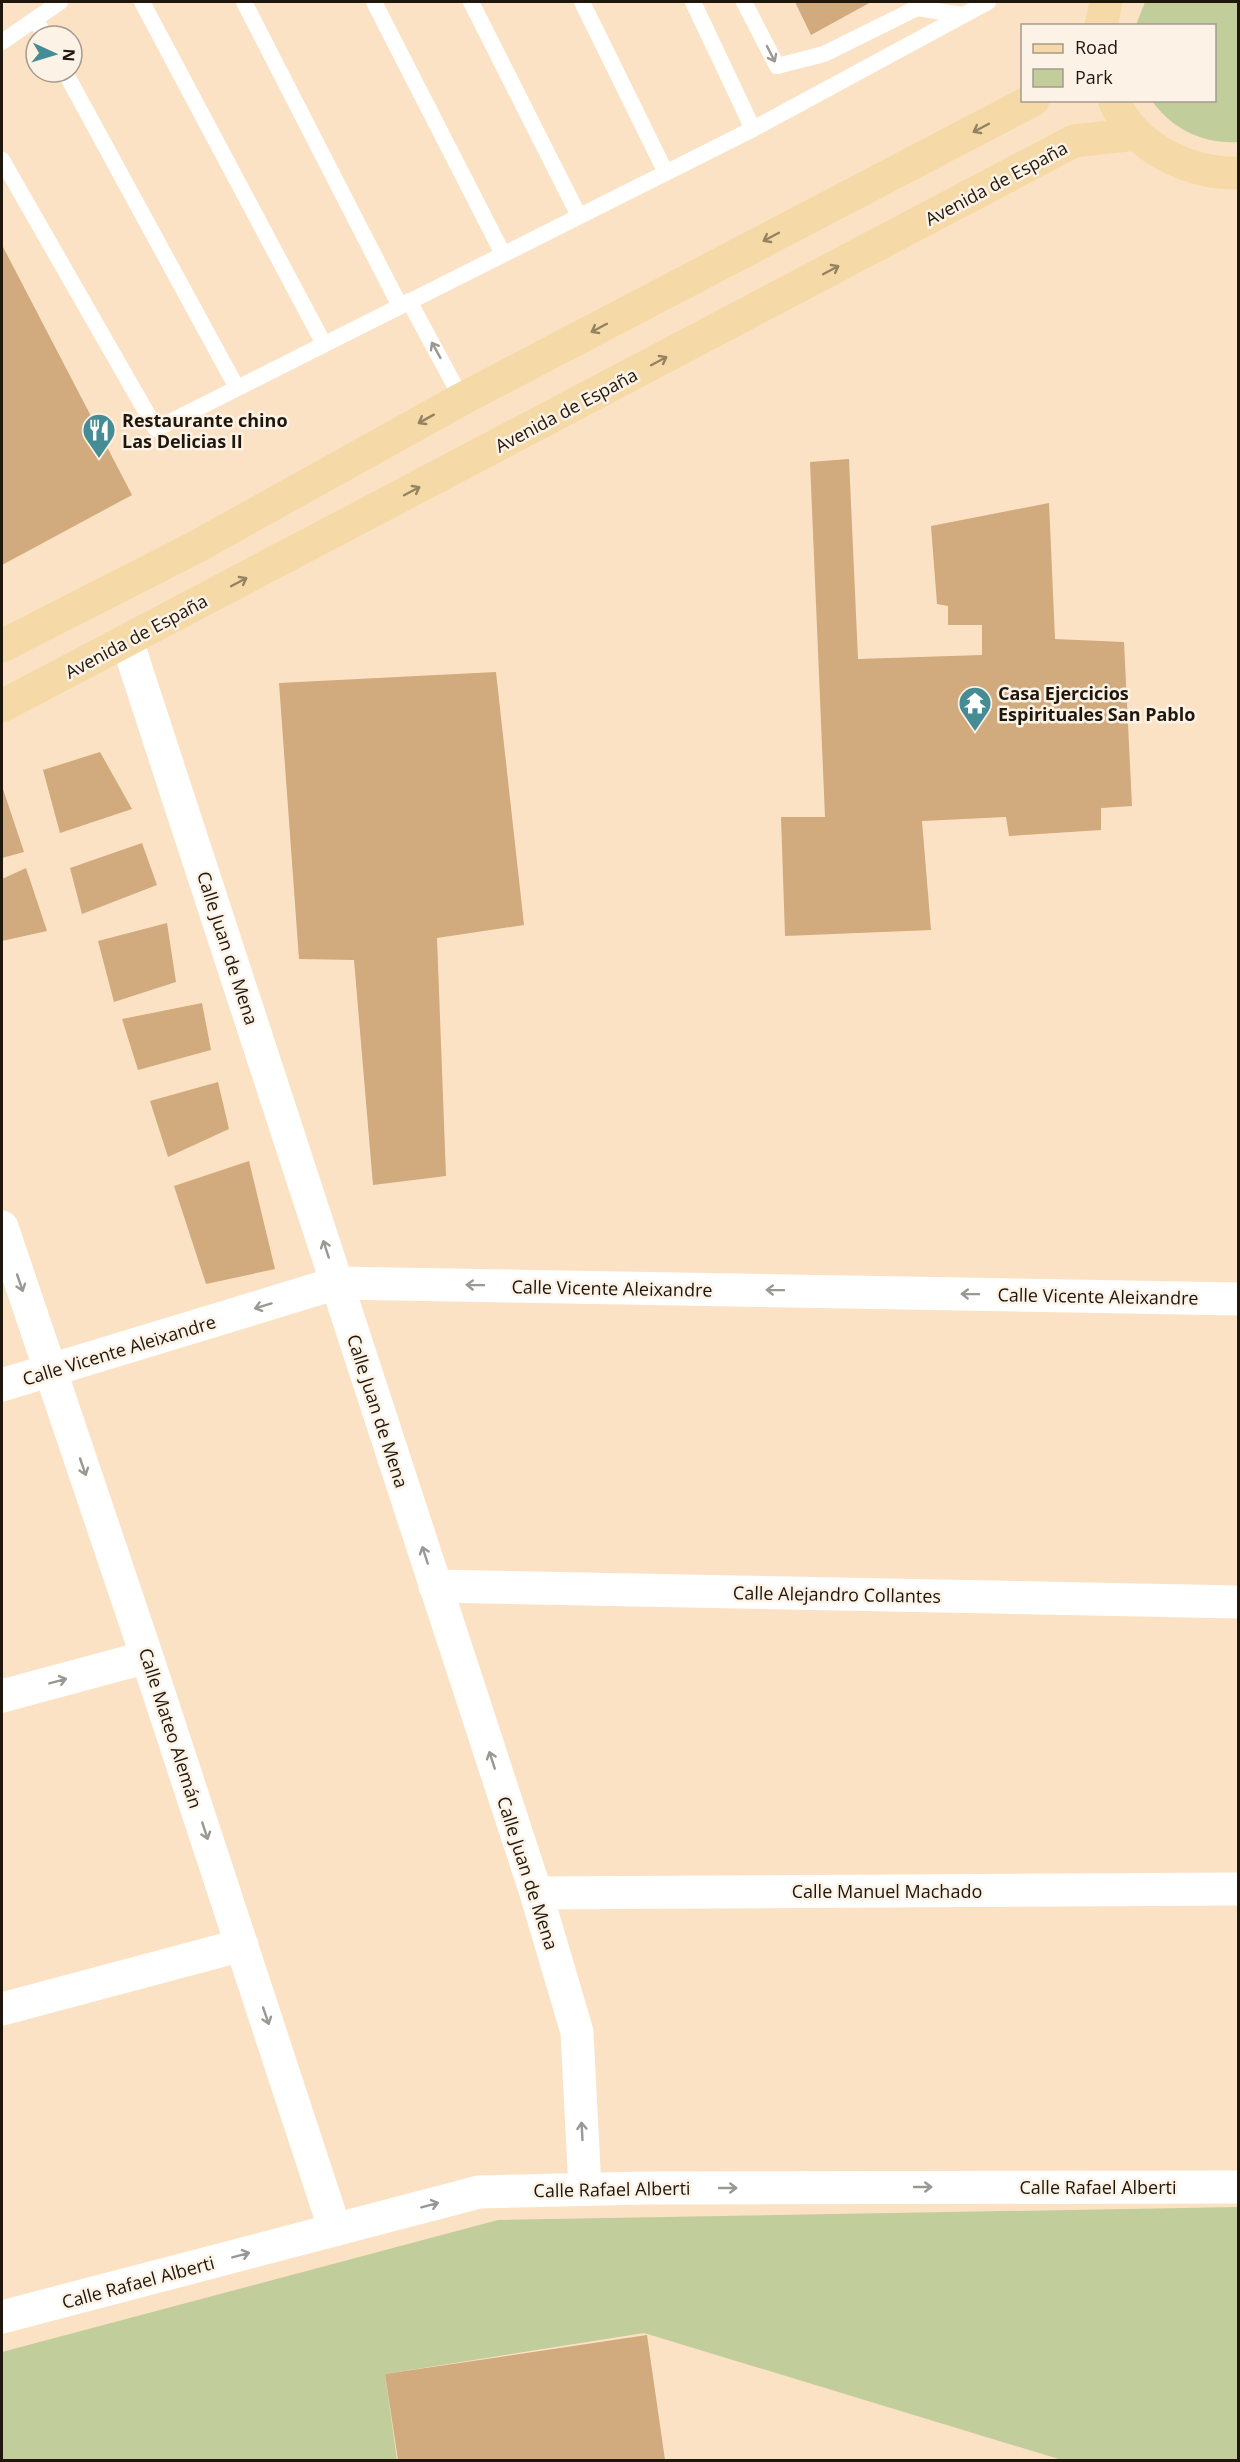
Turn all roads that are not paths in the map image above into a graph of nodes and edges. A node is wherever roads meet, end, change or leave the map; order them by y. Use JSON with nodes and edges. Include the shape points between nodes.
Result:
{"nodes":[{"id":1,"x":60,"y":2,"type":"edge"},
{"id":2,"x":142,"y":2,"type":"edge"},
{"id":3,"x":244,"y":2,"type":"edge"},
{"id":4,"x":374,"y":2,"type":"edge"},
{"id":5,"x":471,"y":2,"type":"edge"},
{"id":6,"x":582,"y":2,"type":"edge"},
{"id":7,"x":693,"y":2,"type":"edge"},
{"id":8,"x":744,"y":2,"type":"edge"},
{"id":9,"x":988,"y":2,"type":"edge"},
{"id":10,"x":1106,"y":2,"type":"edge"},
{"id":11,"x":963,"y":15,"type":"junction"},
{"id":12,"x":36,"y":19,"type":"junction"},
{"id":13,"x":39,"y":24,"type":"edge"},
{"id":14,"x":1101,"y":24,"type":"edge"},
{"id":15,"x":2,"y":42,"type":"edge"},
{"id":16,"x":72,"y":84,"type":"edge"},
{"id":17,"x":1029,"y":102,"type":"edge"},
{"id":18,"x":1115,"y":102,"type":"edge"},
{"id":19,"x":753,"y":129,"type":"junction"},
{"id":20,"x":1137,"y":134,"type":"junction"},
{"id":21,"x":2,"y":160,"type":"edge"},
{"id":22,"x":666,"y":173,"type":"junction"},
{"id":23,"x":1239,"y":173,"type":"edge"},
{"id":24,"x":579,"y":216,"type":"junction"},
{"id":25,"x":503,"y":254,"type":"junction"},
{"id":26,"x":405,"y":304,"type":"junction"},
{"id":27,"x":324,"y":344,"type":"junction"},
{"id":28,"x":237,"y":388,"type":"junction"},
{"id":29,"x":462,"y":399,"type":"junction"},
{"id":30,"x":127,"y":641,"type":"junction"},
{"id":31,"x":2,"y":646,"type":"edge"},
{"id":32,"x":2,"y":706,"type":"edge"},
{"id":33,"x":2,"y":1227,"type":"edge"},
{"id":34,"x":337,"y":1283,"type":"junction"},
{"id":35,"x":1239,"y":1299,"type":"edge"},
{"id":36,"x":50,"y":1372,"type":"junction"},
{"id":37,"x":2,"y":1385,"type":"edge"},
{"id":38,"x":435,"y":1586,"type":"junction"},
{"id":39,"x":1239,"y":1602,"type":"edge"},
{"id":40,"x":147,"y":1657,"type":"junction"},
{"id":41,"x":2,"y":1696,"type":"edge"},
{"id":42,"x":1239,"y":1889,"type":"edge"},
{"id":43,"x":536,"y":1893,"type":"junction"},
{"id":44,"x":242,"y":1945,"type":"junction"},
{"id":45,"x":2,"y":2009,"type":"edge"},
{"id":46,"x":1239,"y":2187,"type":"edge"},
{"id":47,"x":585,"y":2189,"type":"junction"},
{"id":48,"x":335,"y":2230,"type":"junction"},
{"id":49,"x":2,"y":2317,"type":"edge"}],
"edges":[{"from":1,"to":12,"type":"lane"},
{"from":2,"to":27,"type":"lane"},
{"from":3,"to":26,"type":"lane"},
{"from":4,"to":25,"type":"lane"},
{"from":5,"to":24,"type":"lane"},
{"from":6,"to":22,"type":"lane"},
{"from":7,"to":19,"type":"lane"},
{"from":8,"to":11,"type":"lane","one_way":true,"via":[[777,66],[824,54],[917,8]]},
{"from":9,"to":11,"type":"lane"},
{"from":10,"to":14,"type":"main road"},
{"from":11,"to":19,"type":"lane"},
{"from":12,"to":13,"type":"lane"},
{"from":12,"to":15,"type":"lane"},
{"from":16,"to":28,"type":"lane"},
{"from":17,"to":29,"type":"main road","one_way":true},
{"from":18,"to":20,"type":"main road"},
{"from":19,"to":22,"type":"lane"},
{"from":20,"to":23,"type":"main road","via":[[1173,160],[1214,174]]},
{"from":30,"to":20,"type":"main road","name":"Avenida de España","one_way":true,"via":[[1074,141]]},
{"from":21,"to":28,"type":"lane","via":[[156,429]]},
{"from":22,"to":24,"type":"lane"},
{"from":24,"to":25,"type":"lane"},
{"from":25,"to":26,"type":"lane"},
{"from":26,"to":27,"type":"lane"},
{"from":29,"to":26,"type":"lane","one_way":true},
{"from":27,"to":28,"type":"lane"},
{"from":29,"to":31,"type":"main road","one_way":true,"via":[[194,548]]},
{"from":30,"to":32,"type":"main road","name":"Avenida de España"},
{"from":34,"to":30,"type":"street","name":"Calle Juan de Mena","one_way":true},
{"from":33,"to":36,"type":"street","name":"Calle Mateo Alemán","one_way":true},
{"from":35,"to":34,"type":"street","name":"Calle Vicente Aleixandre","one_way":true},
{"from":34,"to":36,"type":"street","name":"Calle Vicente Aleixandre","one_way":true},
{"from":38,"to":34,"type":"street","name":"Calle Juan de Mena","one_way":true},
{"from":36,"to":37,"type":"street","name":"Calle Vicente Aleixandre"},
{"from":36,"to":40,"type":"street","name":"Calle Mateo Alemán","one_way":true},
{"from":38,"to":39,"type":"street","name":"Calle Alejandro Collantes"},
{"from":43,"to":38,"type":"street","name":"Calle Juan de Mena","one_way":true},
{"from":41,"to":40,"type":"street","one_way":true},
{"from":40,"to":44,"type":"street","name":"Calle Mateo Alemán","one_way":true},
{"from":42,"to":43,"type":"street","name":"Calle Manuel Machado"},
{"from":47,"to":43,"type":"street","name":"Calle Juan de Mena","one_way":true,"via":[[577,2032]]},
{"from":44,"to":45,"type":"street"},
{"from":44,"to":48,"type":"street","name":"Calle Mateo Alemán","one_way":true},
{"from":47,"to":46,"type":"street","name":"Calle Rafael Alberti","one_way":true},
{"from":48,"to":47,"type":"street","name":"Calle Rafael Alberti","one_way":true,"via":[[479,2192]]},
{"from":49,"to":48,"type":"street","name":"Calle Rafael Alberti","one_way":true}]}
